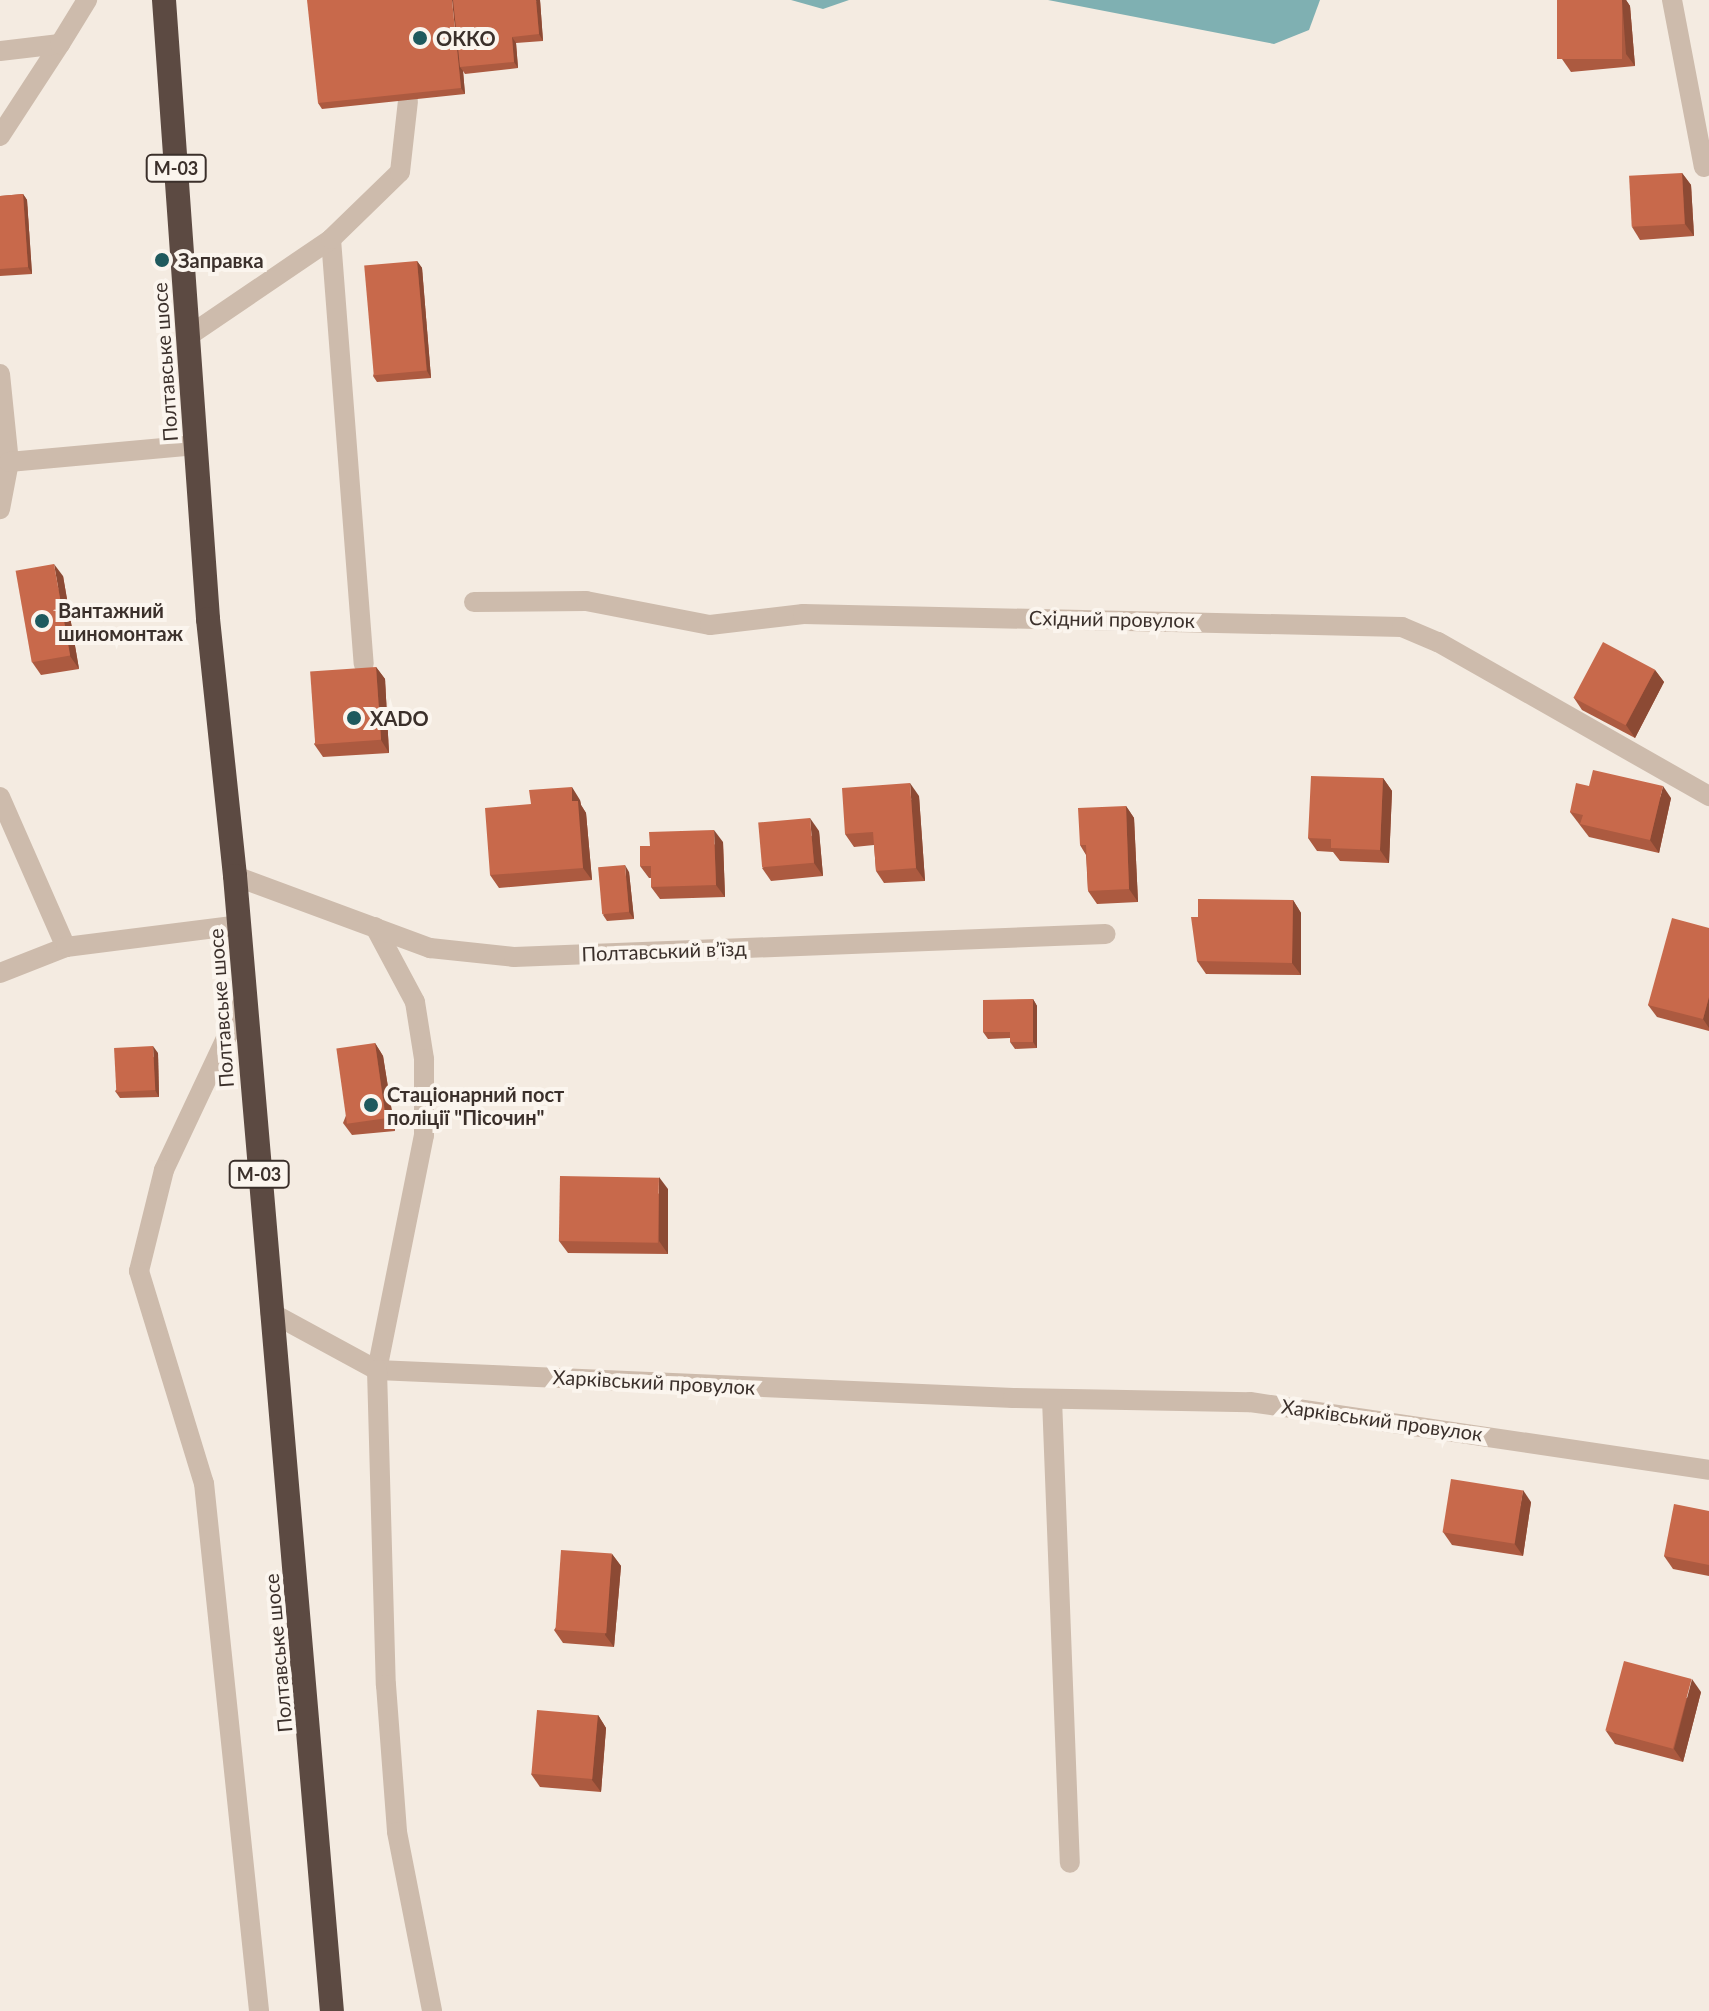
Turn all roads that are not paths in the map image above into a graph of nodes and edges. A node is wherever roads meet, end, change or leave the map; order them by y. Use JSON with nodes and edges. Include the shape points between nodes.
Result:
{"nodes":[{"id":1,"x":87,"y":0,"type":"edge"},
{"id":2,"x":164,"y":0,"type":"edge"},
{"id":3,"x":1672,"y":0,"type":"edge"},
{"id":4,"x":60,"y":44,"type":"junction"},
{"id":5,"x":0,"y":51,"type":"edge"},
{"id":6,"x":408,"y":101,"type":"edge"},
{"id":7,"x":0,"y":136,"type":"edge"},
{"id":8,"x":1704,"y":167,"type":"dead end"},
{"id":9,"x":331,"y":239,"type":"junction"},
{"id":10,"x":187,"y":337,"type":"junction"},
{"id":11,"x":0,"y":374,"type":"edge"},
{"id":12,"x":196,"y":445,"type":"junction"},
{"id":13,"x":9,"y":462,"type":"junction"},
{"id":14,"x":0,"y":509,"type":"edge"},
{"id":15,"x":474,"y":602,"type":"dead end"},
{"id":16,"x":364,"y":664,"type":"edge"},
{"id":17,"x":1709,"y":796,"type":"edge"},
{"id":18,"x":0,"y":797,"type":"edge"},
{"id":19,"x":235,"y":876,"type":"junction"},
{"id":20,"x":239,"y":925,"type":"junction"},
{"id":21,"x":375,"y":927,"type":"junction"},
{"id":22,"x":1106,"y":934,"type":"dead end"},
{"id":23,"x":66,"y":947,"type":"junction"},
{"id":24,"x":0,"y":973,"type":"edge"},
{"id":25,"x":244,"y":1000,"type":"junction"},
{"id":26,"x":270,"y":1312,"type":"junction"},
{"id":27,"x":377,"y":1370,"type":"junction"},
{"id":28,"x":1052,"y":1399,"type":"junction"},
{"id":29,"x":1709,"y":1470,"type":"edge"},
{"id":30,"x":1070,"y":1863,"type":"dead end"},
{"id":31,"x":259,"y":2011,"type":"edge"},
{"id":32,"x":332,"y":2011,"type":"edge"},
{"id":33,"x":432,"y":2011,"type":"edge"}],
"edges":[{"from":1,"to":4,"type":"street"},
{"from":2,"to":10,"type":"highway","name":"Полтавське шосе","number":"М-03"},
{"from":3,"to":8,"type":"street"},
{"from":4,"to":5,"type":"street"},
{"from":4,"to":7,"type":"street"},
{"from":6,"to":9,"type":"street","via":[[400,172]]},
{"from":9,"to":10,"type":"street"},
{"from":9,"to":16,"type":"street"},
{"from":10,"to":12,"type":"highway","name":"Полтавське шосе","number":"М-03"},
{"from":11,"to":13,"type":"street"},
{"from":12,"to":13,"type":"street"},
{"from":12,"to":19,"type":"highway","name":"Полтавське шосе","number":"М-03"},
{"from":13,"to":14,"type":"street"},
{"from":15,"to":17,"type":"street","name":"Східний провулок","via":[[586,601],[710,625],[803,614],[1402,627],[1438,642]]},
{"from":18,"to":23,"type":"street"},
{"from":19,"to":20,"type":"highway","name":"Полтавське шосе","number":"М-03"},
{"from":19,"to":21,"type":"street","name":"Полтавський в’їзд"},
{"from":20,"to":23,"type":"street"},
{"from":20,"to":25,"type":"highway","name":"Полтавське шосе","number":"М-03"},
{"from":21,"to":22,"type":"street","name":"Полтавський в’їзд","via":[[430,948],[514,957]]},
{"from":21,"to":27,"type":"street","via":[[415,1002],[424,1059],[424,1135]]},
{"from":23,"to":24,"type":"street"},
{"from":25,"to":26,"type":"highway","name":"Полтавське шосе","number":"М-03"},
{"from":25,"to":31,"type":"street","via":[[164,1170],[139,1271],[204,1483]]},
{"from":26,"to":27,"type":"street","name":"Харківський провулок"},
{"from":26,"to":32,"type":"highway","name":"Полтавське шосе","number":"М-03"},
{"from":27,"to":28,"type":"street","name":"Харківський провулок"},
{"from":27,"to":33,"type":"street","via":[[386,1685],[397,1832]]},
{"from":28,"to":29,"type":"street","name":"Харківський провулок","via":[[1250,1402]]},
{"from":28,"to":30,"type":"street"}]}
